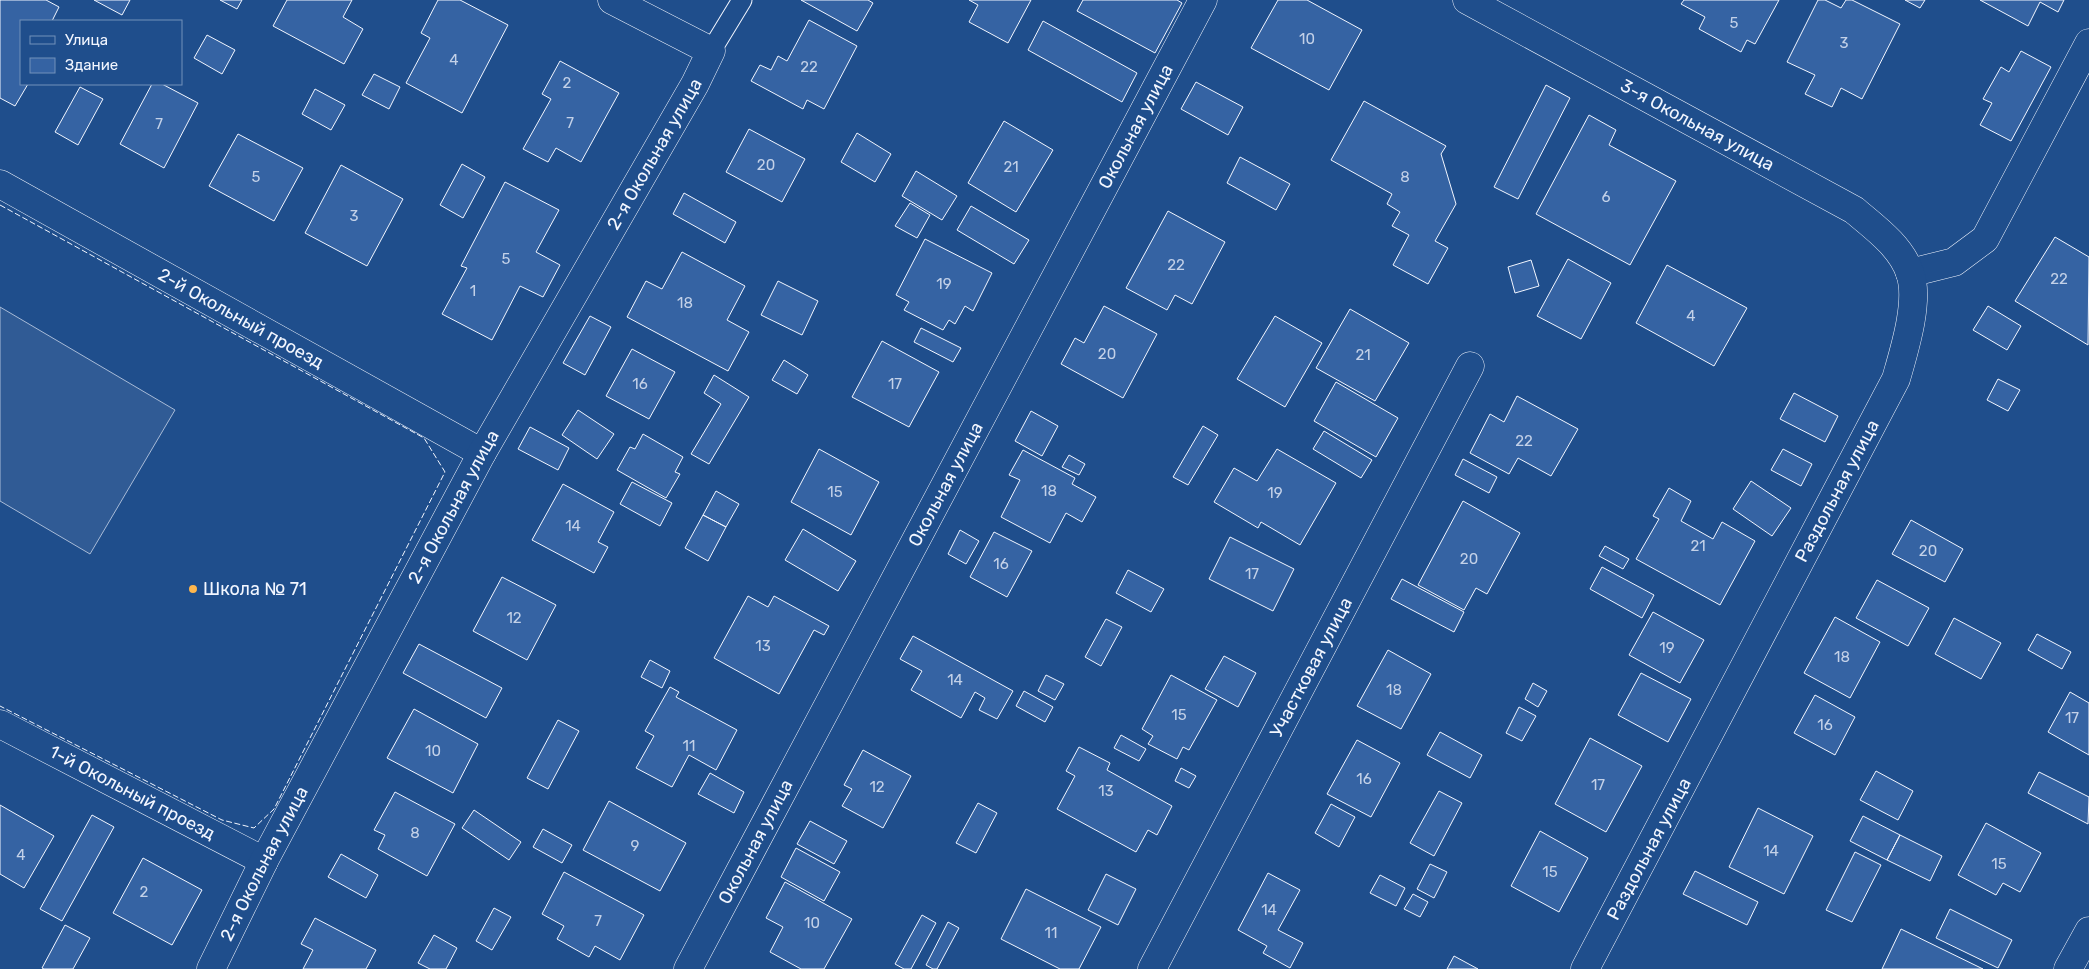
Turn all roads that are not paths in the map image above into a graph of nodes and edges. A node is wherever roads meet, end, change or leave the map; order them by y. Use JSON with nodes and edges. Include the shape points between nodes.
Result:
{"nodes":[{"id":1,"x":612,"y":0,"type":"edge"},
{"id":2,"x":742,"y":0,"type":"edge"},
{"id":3,"x":1203,"y":0,"type":"edge"},
{"id":4,"x":1478,"y":3,"type":"edge"},
{"id":5,"x":2089,"y":43,"type":"edge"},
{"id":6,"x":711,"y":51,"type":"junction"},
{"id":7,"x":0,"y":184,"type":"edge"},
{"id":8,"x":1910,"y":273,"type":"junction"},
{"id":9,"x":1470,"y":366,"type":"dead end"},
{"id":10,"x":482,"y":453,"type":"junction"},
{"id":11,"x":0,"y":724,"type":"edge"},
{"id":12,"x":264,"y":861,"type":"junction"},
{"id":13,"x":2089,"y":931,"type":"edge"},
{"id":14,"x":211,"y":969,"type":"edge"},
{"id":15,"x":688,"y":969,"type":"edge"},
{"id":16,"x":1152,"y":969,"type":"edge"},
{"id":17,"x":1585,"y":969,"type":"edge"},
{"id":18,"x":2068,"y":969,"type":"edge"}],
"edges":[{"from":1,"to":6,"type":"street"},
{"from":2,"to":6,"type":"lane"},
{"from":3,"to":15,"type":"street","name":"Окольная улица"},
{"from":4,"to":8,"type":"street","name":"3-я Окольная улица","via":[[1854,210],[1891,243]]},
{"from":5,"to":8,"type":"street","via":[[1984,239],[1954,262]]},
{"from":6,"to":10,"type":"street","name":"2-я Окольная улица"},
{"from":7,"to":10,"type":"street","name":"2-й Окольный проезд"},
{"from":8,"to":17,"type":"street","name":"Раздольная улица","via":[[1913,300],[1908,337],[1896,379]]},
{"from":9,"to":16,"type":"street","name":"Участковая улица"},
{"from":10,"to":12,"type":"street","name":"2-я Окольная улица"},
{"from":11,"to":12,"type":"street","name":"1-й Окольный проезд"},
{"from":12,"to":14,"type":"street","name":"2-я Окольная улица"},
{"from":13,"to":18,"type":"street"}]}
